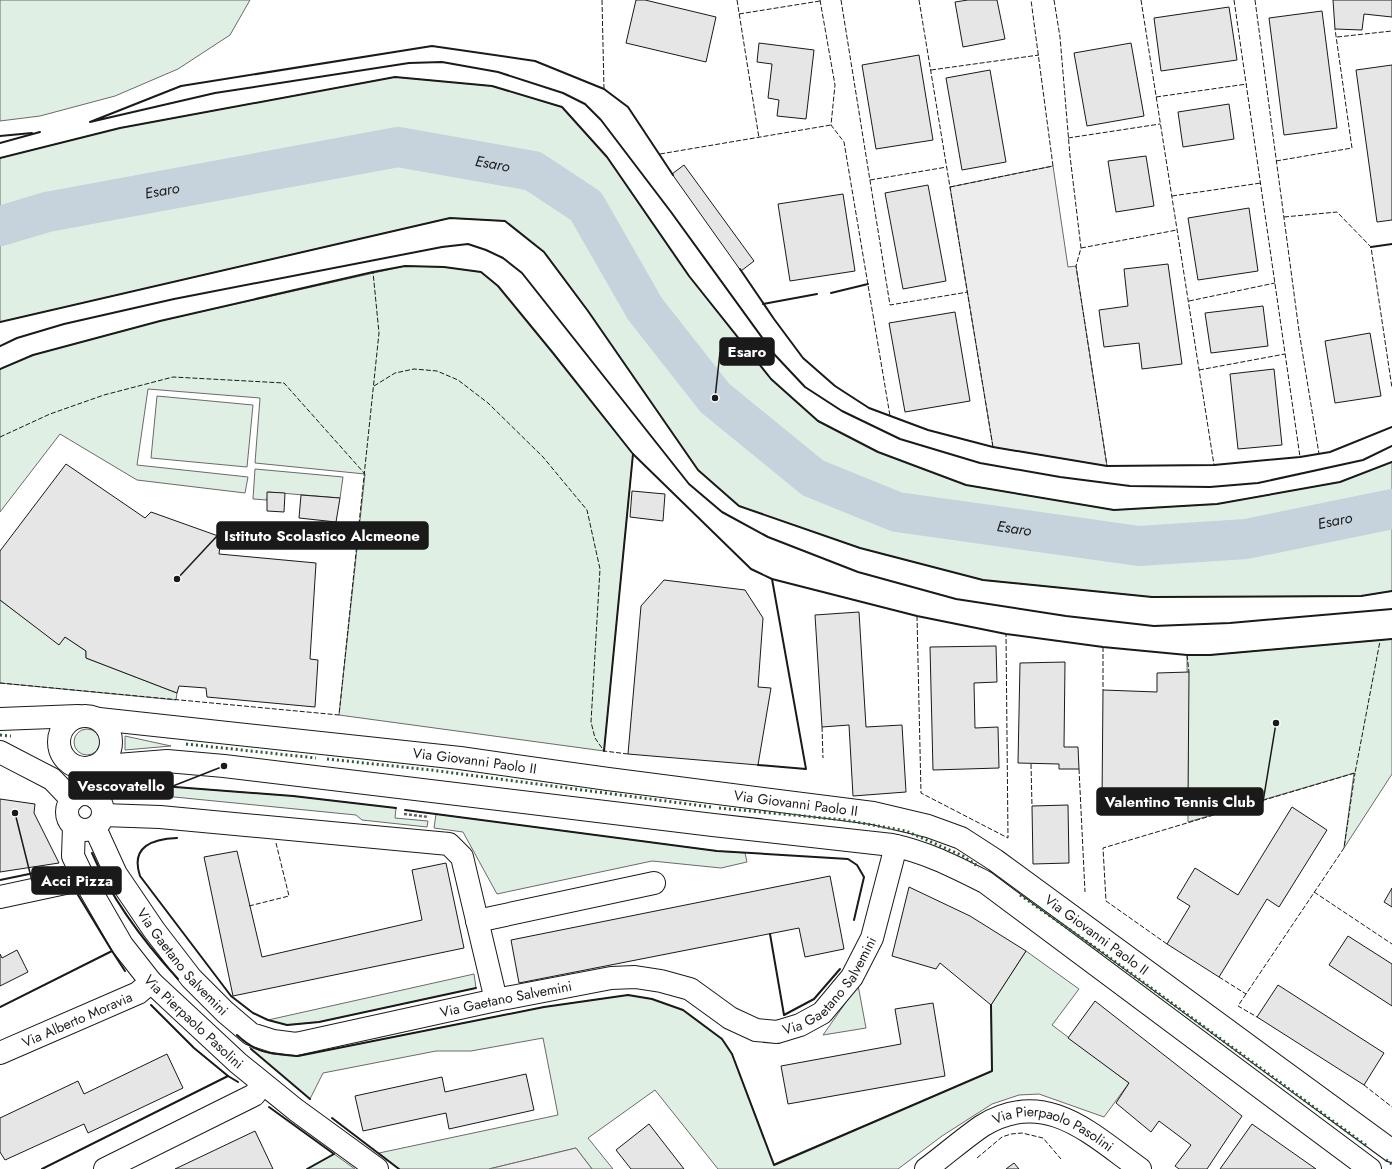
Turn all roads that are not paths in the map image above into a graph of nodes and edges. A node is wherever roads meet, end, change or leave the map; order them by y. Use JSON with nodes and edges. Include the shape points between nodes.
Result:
{"nodes":[{"id":1,"x":89,"y":717,"type":"junction"},
{"id":2,"x":0,"y":719,"type":"edge"},
{"id":3,"x":0,"y":752,"type":"edge"},
{"id":4,"x":167,"y":761,"type":"junction"},
{"id":5,"x":84,"y":767,"type":"junction"},
{"id":6,"x":92,"y":817,"type":"junction"},
{"id":7,"x":896,"y":846,"type":"junction"},
{"id":8,"x":84,"y":879,"type":"junction"},
{"id":9,"x":654,"y":883,"type":"dead end"},
{"id":10,"x":0,"y":897,"type":"edge"},
{"id":11,"x":477,"y":921,"type":"junction"},
{"id":12,"x":151,"y":982,"type":"junction"},
{"id":13,"x":496,"y":1000,"type":"junction"},
{"id":14,"x":0,"y":1053,"type":"edge"},
{"id":15,"x":263,"y":1084,"type":"junction"},
{"id":16,"x":1392,"y":1151,"type":"edge"},
{"id":17,"x":105,"y":1169,"type":"edge"},
{"id":18,"x":377,"y":1169,"type":"edge"},
{"id":19,"x":926,"y":1169,"type":"edge"},
{"id":20,"x":1140,"y":1169,"type":"edge"},
{"id":21,"x":1370,"y":1169,"type":"edge"}],
"edges":[{"from":1,"to":2,"type":"street","name":"Via Giovanni Paolo II"},
{"from":1,"to":5,"type":"street","via":[[106,724],[112,741],[106,758],[100,764]]},
{"from":1,"to":5,"type":"street","via":[[65,725],[59,740],[63,756]]},
{"from":1,"to":16,"type":"street","name":"Via Giovanni Paolo II","via":[[460,758],[873,812],[928,826],[961,838],[996,860]]},
{"from":3,"to":5,"type":"street","name":"Via Giovanni Paolo II"},
{"from":3,"to":6,"type":"street","via":[[52,778],[72,800],[85,794]]},
{"from":4,"to":5,"type":"street","name":"Via Giovanni Paolo II"},
{"from":4,"to":6,"type":"street","via":[[121,776]]},
{"from":4,"to":7,"type":"street","name":"Via Giovanni Paolo II","via":[[313,776]]},
{"from":6,"to":8,"type":"street","name":"Via Pierpaolo Pasolini","via":[[74,856]]},
{"from":6,"to":11,"type":"street","via":[[160,817],[449,844],[462,857]]},
{"from":6,"to":13,"type":"street","name":"Via Gaetano Salvemini","via":[[116,874],[154,930],[191,978],[225,1012],[252,1034],[273,1041],[296,1044]]},
{"from":7,"to":13,"type":"street","name":"Via Gaetano Salvemini","via":[[872,938],[852,977],[822,1013],[800,1025],[777,1032],[756,1030],[730,1018],[690,989],[635,976],[611,978]]},
{"from":7,"to":21,"type":"street","name":"Via Giovanni Paolo II","via":[[947,862],[984,882]]},
{"from":8,"to":10,"type":"street"},
{"from":8,"to":12,"type":"street","name":"Via Pierpaolo Pasolini","via":[[122,945]]},
{"from":9,"to":11,"type":"street"},
{"from":11,"to":13,"type":"street"},
{"from":12,"to":14,"type":"street","name":"Via Alberto Moravia","via":[[138,993]]},
{"from":12,"to":15,"type":"street","name":"Via Pierpaolo Pasolini"},
{"from":15,"to":17,"type":"street","via":[[254,1095]]},
{"from":15,"to":18,"type":"street","name":"Via Pierpaolo Pasolini"},
{"from":19,"to":20,"type":"street","name":"Via Pierpaolo Pasolini","via":[[983,1126],[1016,1111],[1048,1112],[1080,1125]]}]}
